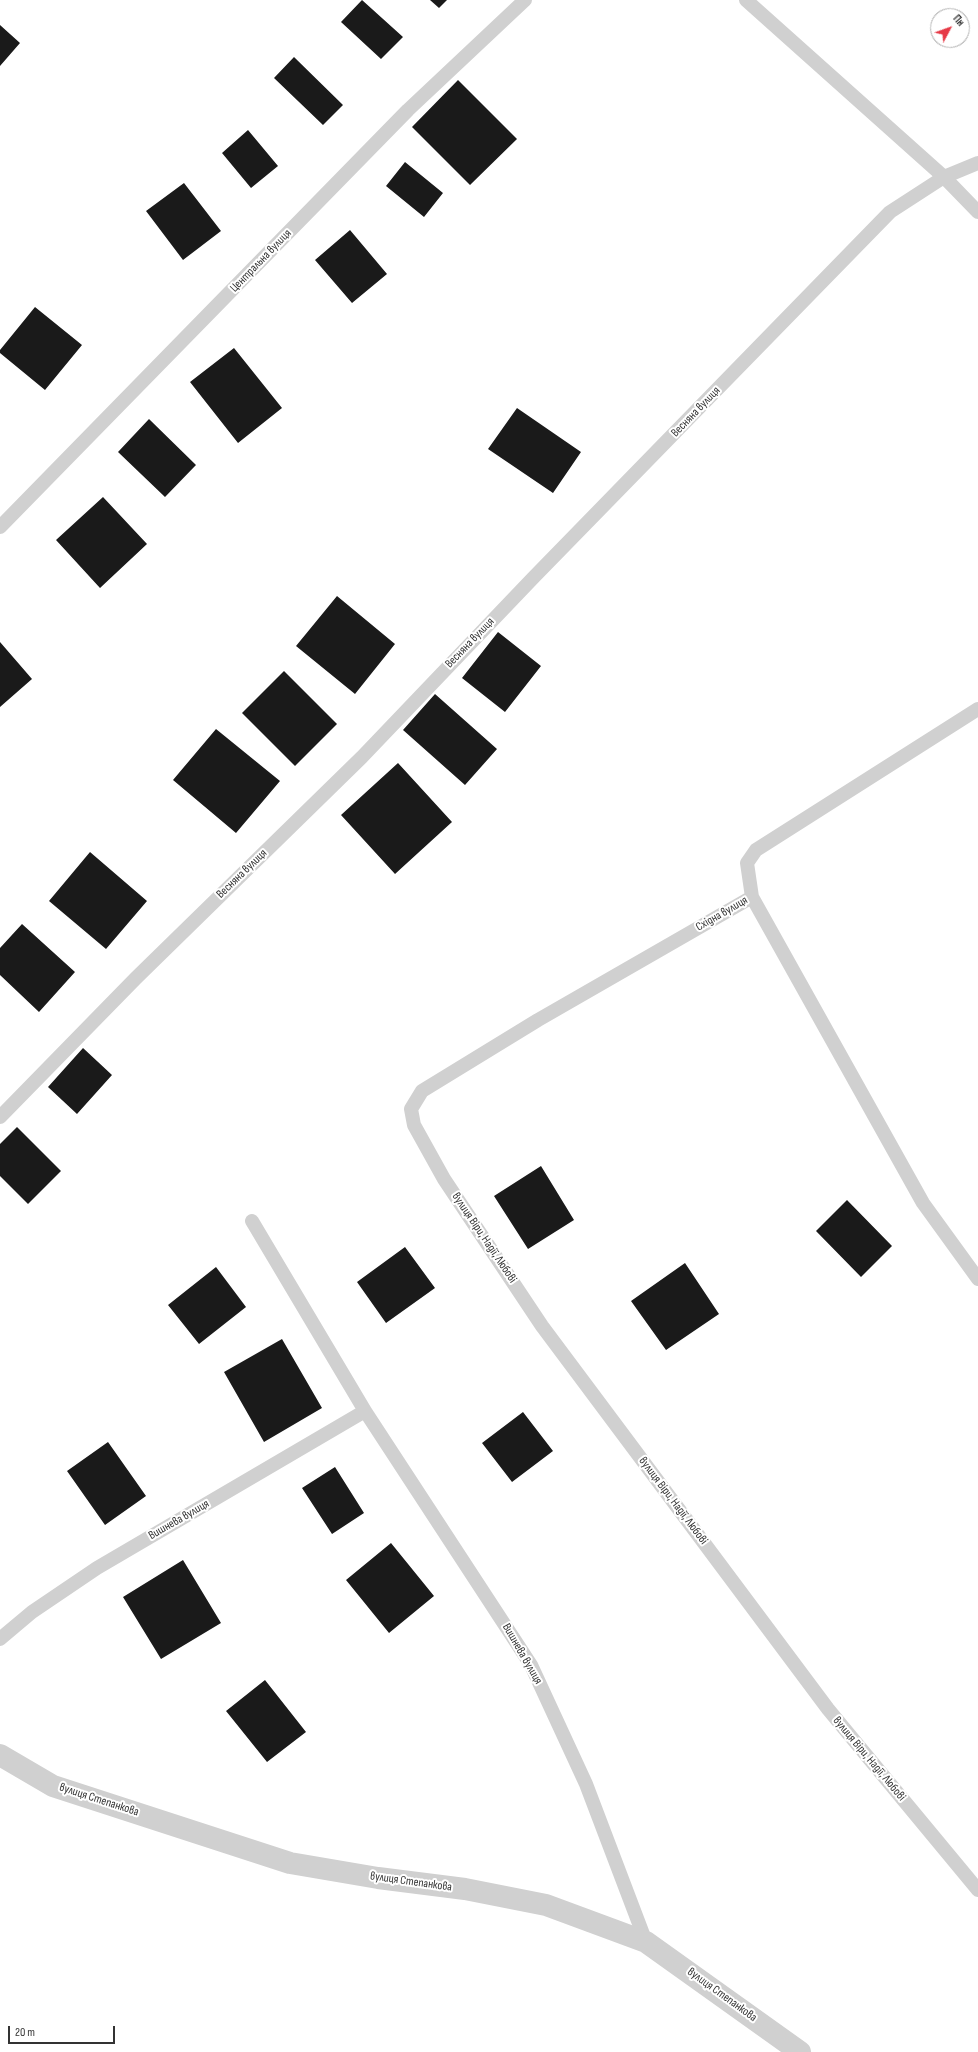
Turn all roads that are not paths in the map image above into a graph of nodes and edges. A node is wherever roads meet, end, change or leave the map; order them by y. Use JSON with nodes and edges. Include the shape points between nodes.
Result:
{"nodes":[{"id":1,"x":525,"y":0,"type":"edge"},
{"id":2,"x":746,"y":0,"type":"edge"},
{"id":3,"x":978,"y":163,"type":"edge"},
{"id":4,"x":944,"y":177,"type":"junction"},
{"id":5,"x":978,"y":212,"type":"edge"},
{"id":6,"x":0,"y":527,"type":"edge"},
{"id":7,"x":978,"y":709,"type":"edge"},
{"id":8,"x":752,"y":897,"type":"junction"},
{"id":9,"x":422,"y":1091,"type":"joint"},
{"id":10,"x":0,"y":1117,"type":"edge"},
{"id":11,"x":252,"y":1222,"type":"dead end"},
{"id":12,"x":978,"y":1279,"type":"edge"},
{"id":13,"x":365,"y":1410,"type":"junction"},
{"id":14,"x":0,"y":1639,"type":"edge"},
{"id":15,"x":0,"y":1755,"type":"edge"},
{"id":16,"x":978,"y":1890,"type":"edge"},
{"id":17,"x":646,"y":1942,"type":"junction"},
{"id":18,"x":800,"y":2052,"type":"edge"}],
"edges":[{"from":1,"to":6,"type":"lane","name":"Центральна вулиця","via":[[408,110]]},
{"from":2,"to":4,"type":"lane"},
{"from":3,"to":4,"type":"lane","name":"Весняна вулиця"},
{"from":4,"to":5,"type":"lane"},
{"from":4,"to":10,"type":"lane","name":"Весняна вулиця","via":[[890,212],[362,757],[136,978]]},
{"from":7,"to":8,"type":"lane","name":"Східна вулиця","via":[[756,850],[747,863]]},
{"from":8,"to":9,"type":"lane","name":"Східна вулиця","via":[[538,1020]]},
{"from":8,"to":12,"type":"lane","via":[[923,1203]]},
{"from":9,"to":16,"type":"lane","name":"вулиця Віри, Надії, Любові","via":[[411,1109],[414,1125],[444,1178],[542,1326],[828,1709]]},
{"from":11,"to":13,"type":"lane","name":"Вишнева вулиця"},
{"from":13,"to":14,"type":"lane","name":"Вишнева вулиця","via":[[97,1568],[32,1612]]},
{"from":13,"to":17,"type":"lane","name":"Вишнева вулиця","via":[[531,1665],[586,1784]]},
{"from":15,"to":17,"type":"street","name":"вулиця Степанкова","via":[[53,1786],[290,1863],[465,1889],[546,1905]]},
{"from":17,"to":18,"type":"street","name":"вулиця Степанкова"}]}
